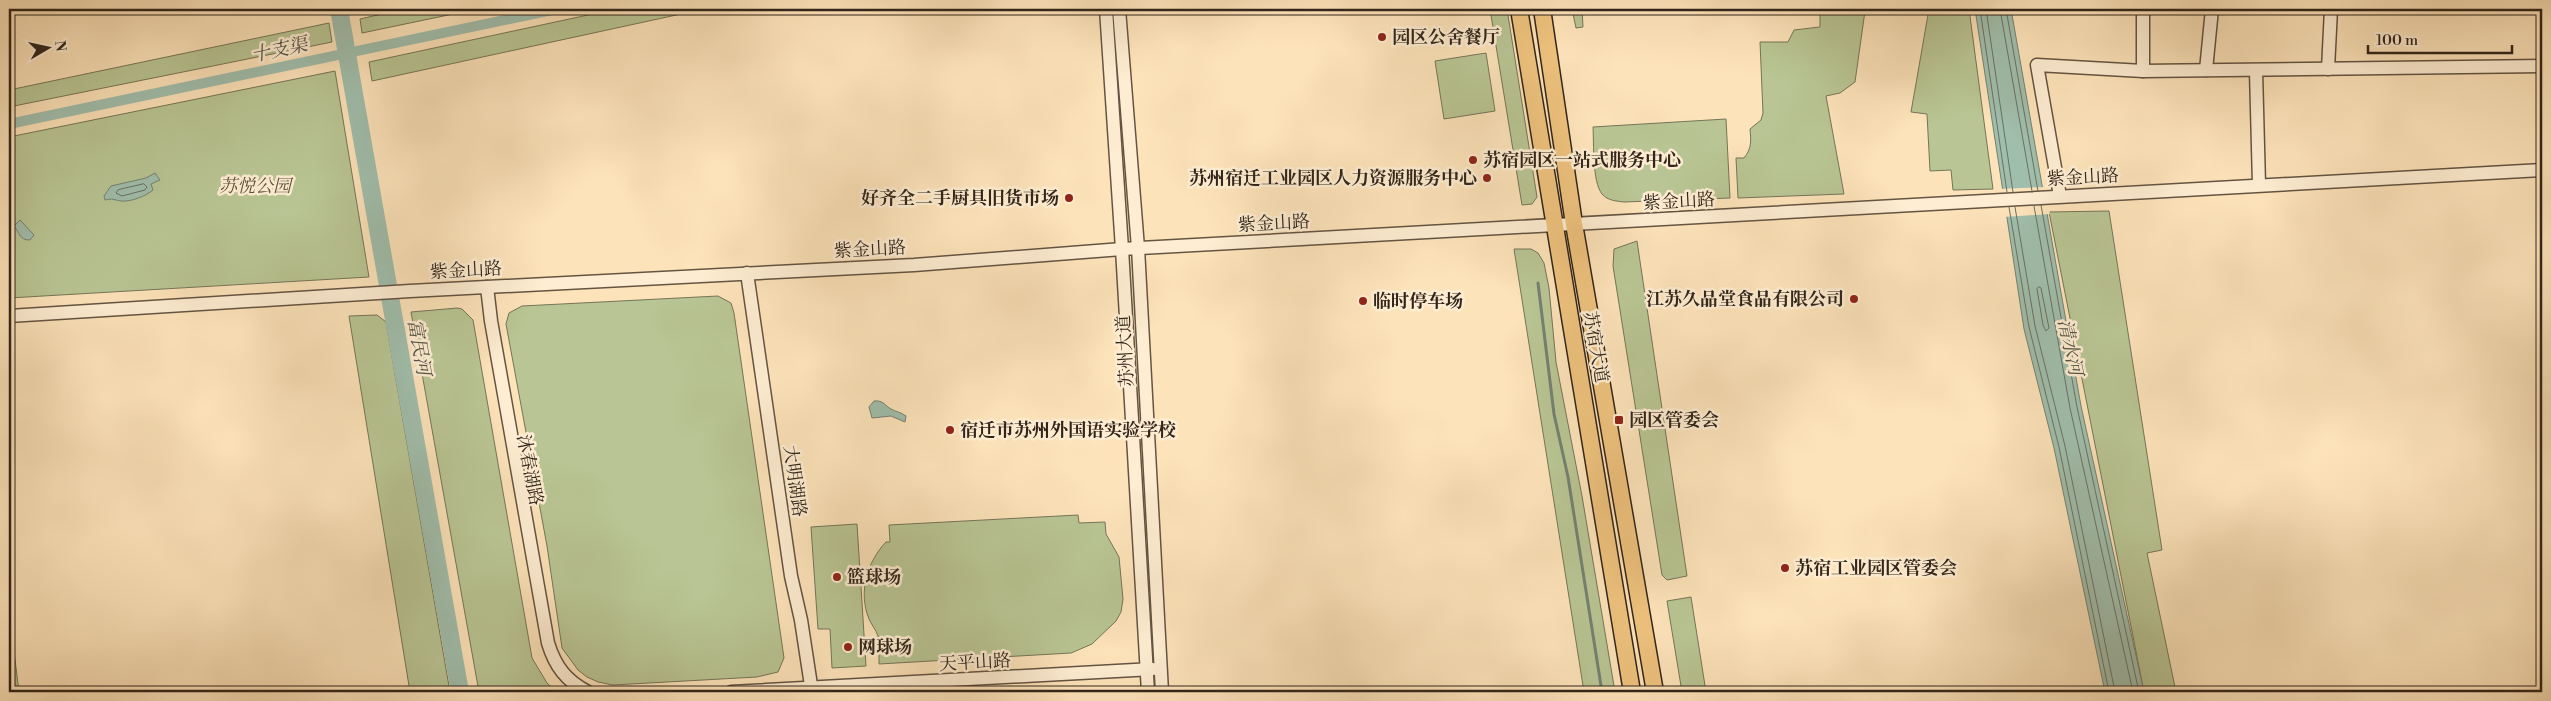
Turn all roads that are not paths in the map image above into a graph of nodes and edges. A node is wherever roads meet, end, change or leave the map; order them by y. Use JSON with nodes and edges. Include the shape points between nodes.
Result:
{"nodes":[{"id":1,"x":1106,"y":9,"type":"edge"},
{"id":2,"x":1119,"y":9,"type":"edge"},
{"id":3,"x":1519,"y":9,"type":"edge"},
{"id":4,"x":1542,"y":9,"type":"edge"},
{"id":5,"x":2143,"y":9,"type":"edge"},
{"id":6,"x":2212,"y":9,"type":"edge"},
{"id":7,"x":2331,"y":9,"type":"edge"},
{"id":8,"x":2542,"y":66,"type":"edge"},
{"id":9,"x":2328,"y":68,"type":"junction"},
{"id":10,"x":2206,"y":70,"type":"junction"},
{"id":11,"x":2143,"y":71,"type":"junction"},
{"id":12,"x":2256,"y":71,"type":"junction"},
{"id":13,"x":2542,"y":170,"type":"edge"},
{"id":14,"x":2259,"y":185,"type":"junction"},
{"id":15,"x":2060,"y":196,"type":"junction"},
{"id":16,"x":1555,"y":224,"type":"junction"},
{"id":17,"x":1574,"y":224,"type":"junction"},
{"id":18,"x":1138,"y":248,"type":"junction"},
{"id":19,"x":1122,"y":249,"type":"junction"},
{"id":20,"x":744,"y":273,"type":"junction"},
{"id":21,"x":484,"y":287,"type":"junction"},
{"id":22,"x":9,"y":316,"type":"edge"},
{"id":23,"x":550,"y":658,"type":"junction"},
{"id":24,"x":1161,"y":672,"type":"junction"},
{"id":25,"x":1146,"y":673,"type":"junction"},
{"id":26,"x":807,"y":690,"type":"edge"},
{"id":27,"x":576,"y":692,"type":"edge"},
{"id":28,"x":588,"y":692,"type":"edge"},
{"id":29,"x":730,"y":692,"type":"edge"},
{"id":30,"x":837,"y":692,"type":"edge"},
{"id":31,"x":1148,"y":692,"type":"edge"},
{"id":32,"x":1162,"y":692,"type":"edge"},
{"id":33,"x":1632,"y":692,"type":"edge"},
{"id":34,"x":1655,"y":692,"type":"edge"}],
"edges":[{"from":1,"to":19,"type":"street","name":"苏州大道"},
{"from":2,"to":18,"type":"street","name":"苏州大道"},
{"from":3,"to":16,"type":"main road","name":"苏宿大道"},
{"from":4,"to":17,"type":"main road","name":"苏宿大道"},
{"from":5,"to":11,"type":"street"},
{"from":6,"to":10,"type":"street"},
{"from":7,"to":9,"type":"street"},
{"from":8,"to":9,"type":"street"},
{"from":9,"to":12,"type":"street"},
{"from":10,"to":11,"type":"street"},
{"from":10,"to":12,"type":"street"},
{"from":11,"to":15,"type":"street","via":[[2037,65]]},
{"from":12,"to":14,"type":"street"},
{"from":13,"to":14,"type":"street","name":"紫金山路"},
{"from":14,"to":15,"type":"street","name":"紫金山路"},
{"from":15,"to":17,"type":"street","name":"紫金山路"},
{"from":16,"to":17,"type":"street","name":"紫金山路"},
{"from":16,"to":18,"type":"street","name":"紫金山路"},
{"from":16,"to":33,"type":"main road","name":"苏宿大道"},
{"from":17,"to":34,"type":"main road","name":"苏宿大道"},
{"from":18,"to":19,"type":"street","name":"紫金山路"},
{"from":18,"to":24,"type":"street","name":"苏州大道"},
{"from":19,"to":20,"type":"street","name":"紫金山路","via":[[914,265]]},
{"from":19,"to":25,"type":"street","name":"苏州大道"},
{"from":20,"to":21,"type":"street","name":"紫金山路"},
{"from":20,"to":26,"type":"street","name":"大明湖路","via":[[791,576],[801,620]]},
{"from":21,"to":22,"type":"street","name":"紫金山路"},
{"from":21,"to":23,"type":"street","name":"沐春湖路"},
{"from":23,"to":27,"type":"street","via":[[560,679]]},
{"from":23,"to":28,"type":"street","via":[[570,682]]},
{"from":24,"to":25,"type":"street","name":"天平山路"},
{"from":24,"to":32,"type":"street","name":"苏州大道"},
{"from":25,"to":26,"type":"street","name":"天平山路"},
{"from":25,"to":30,"type":"street","name":"天平山路"},
{"from":25,"to":31,"type":"street","name":"苏州大道"},
{"from":26,"to":29,"type":"street","name":"天平山路"}]}
